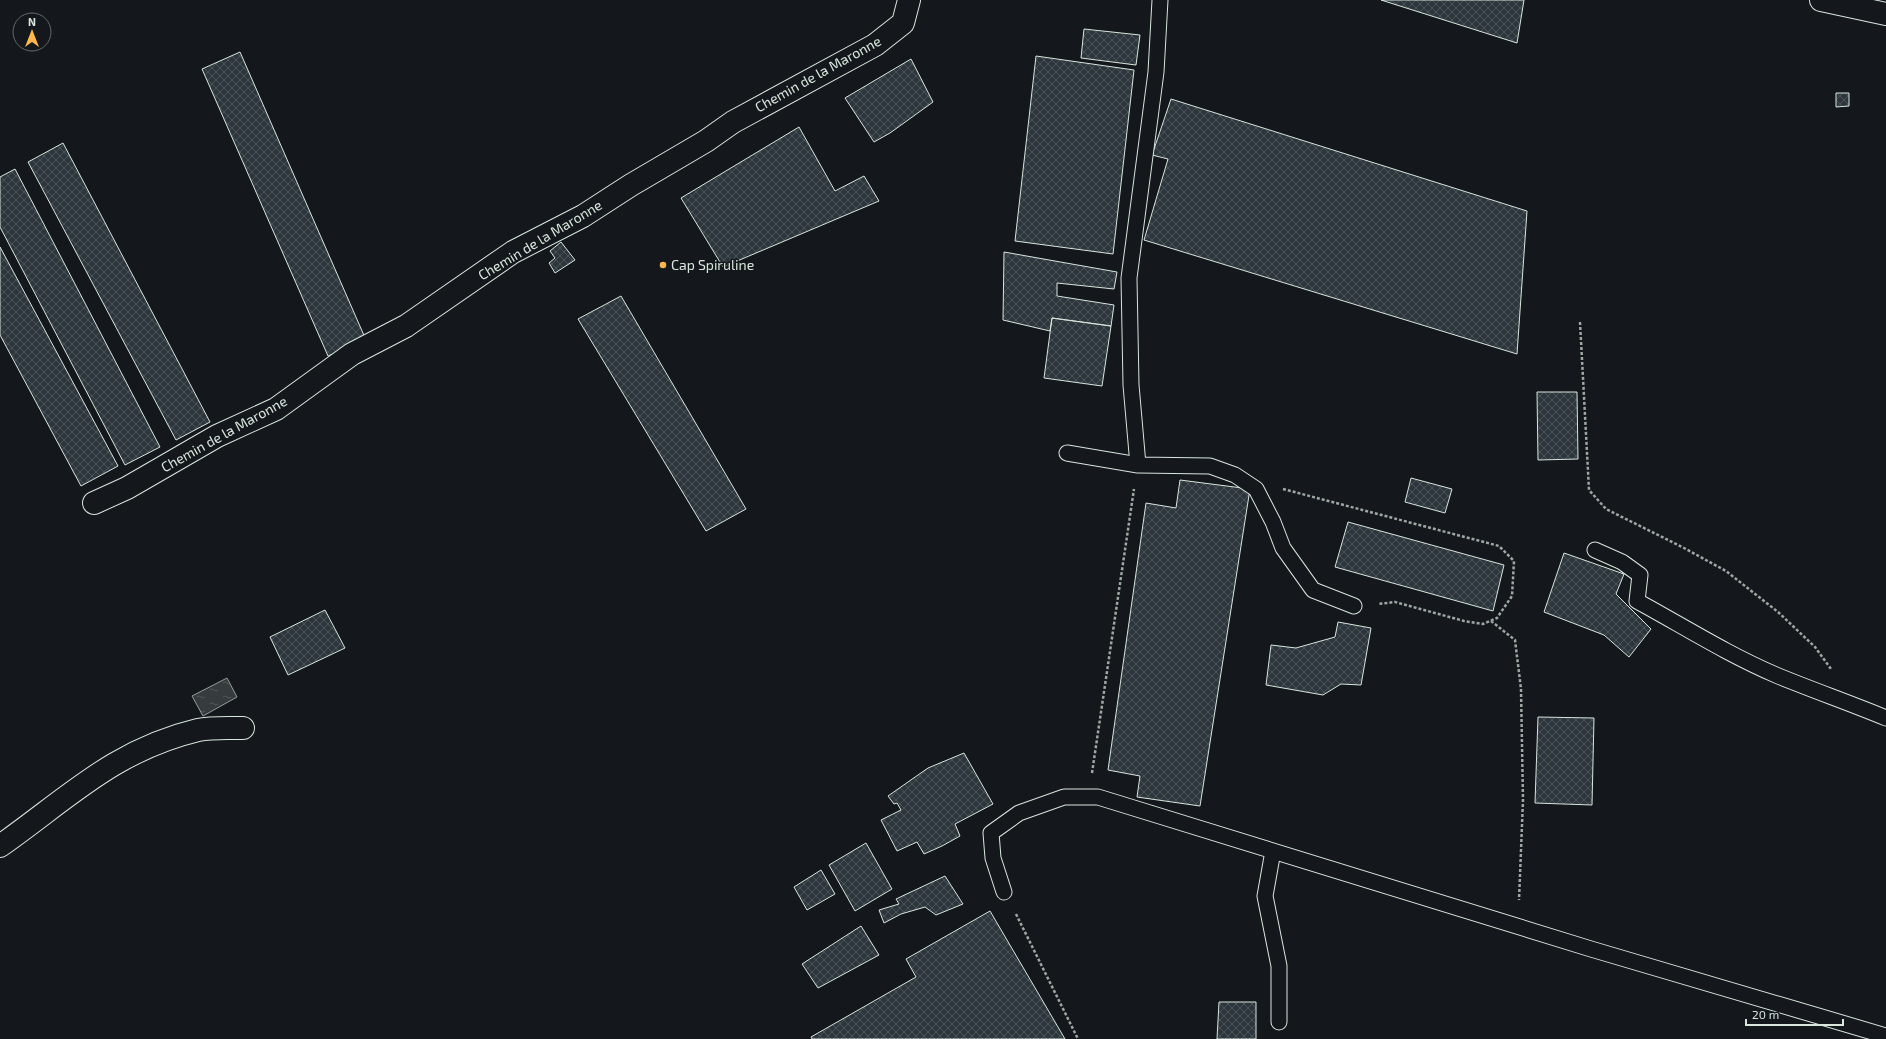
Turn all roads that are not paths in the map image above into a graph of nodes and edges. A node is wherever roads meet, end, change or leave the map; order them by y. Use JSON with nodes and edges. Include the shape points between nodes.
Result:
{"nodes":[{"id":1,"x":909,"y":0,"type":"edge"},
{"id":2,"x":1160,"y":0,"type":"edge"},
{"id":3,"x":1821,"y":0,"type":"edge"},
{"id":4,"x":1886,"y":14,"type":"edge"},
{"id":5,"x":1067,"y":453,"type":"dead end"},
{"id":6,"x":1138,"y":465,"type":"junction"},
{"id":7,"x":94,"y":503,"type":"dead end"},
{"id":8,"x":1595,"y":550,"type":"dead end"},
{"id":9,"x":1354,"y":606,"type":"road end"},
{"id":10,"x":1886,"y":718,"type":"edge"},
{"id":11,"x":243,"y":728,"type":"dead end"},
{"id":12,"x":0,"y":846,"type":"edge"},
{"id":13,"x":1273,"y":851,"type":"junction"},
{"id":14,"x":1004,"y":892,"type":"road end"},
{"id":15,"x":1278,"y":1022,"type":"dead end"},
{"id":16,"x":1886,"y":1036,"type":"edge"}],
"edges":[{"from":1,"to":7,"type":"street","name":"Chemin de la Maronne","via":[[903,23],[875,45],[733,122],[583,216],[513,252],[406,326],[352,354],[276,409],[217,436],[127,488]]},
{"from":2,"to":6,"type":"lane","via":[[1156,72],[1129,278],[1131,385]]},
{"from":3,"to":4,"type":"street"},
{"from":5,"to":6,"type":"lane"},
{"from":6,"to":9,"type":"lane","via":[[1210,466],[1235,475],[1256,489],[1283,548],[1312,590]]},
{"from":8,"to":10,"type":"lane","via":[[1622,562],[1640,575],[1637,601],[1722,650],[1776,675]]},
{"from":11,"to":12,"type":"street","via":[[199,730],[157,742],[132,753],[77,787]]},
{"from":13,"to":14,"type":"lane","via":[[1098,797],[1064,797],[1019,813],[990,833],[993,858]]},
{"from":13,"to":15,"type":"lane","via":[[1265,896],[1278,966]]},
{"from":13,"to":16,"type":"lane"}]}
